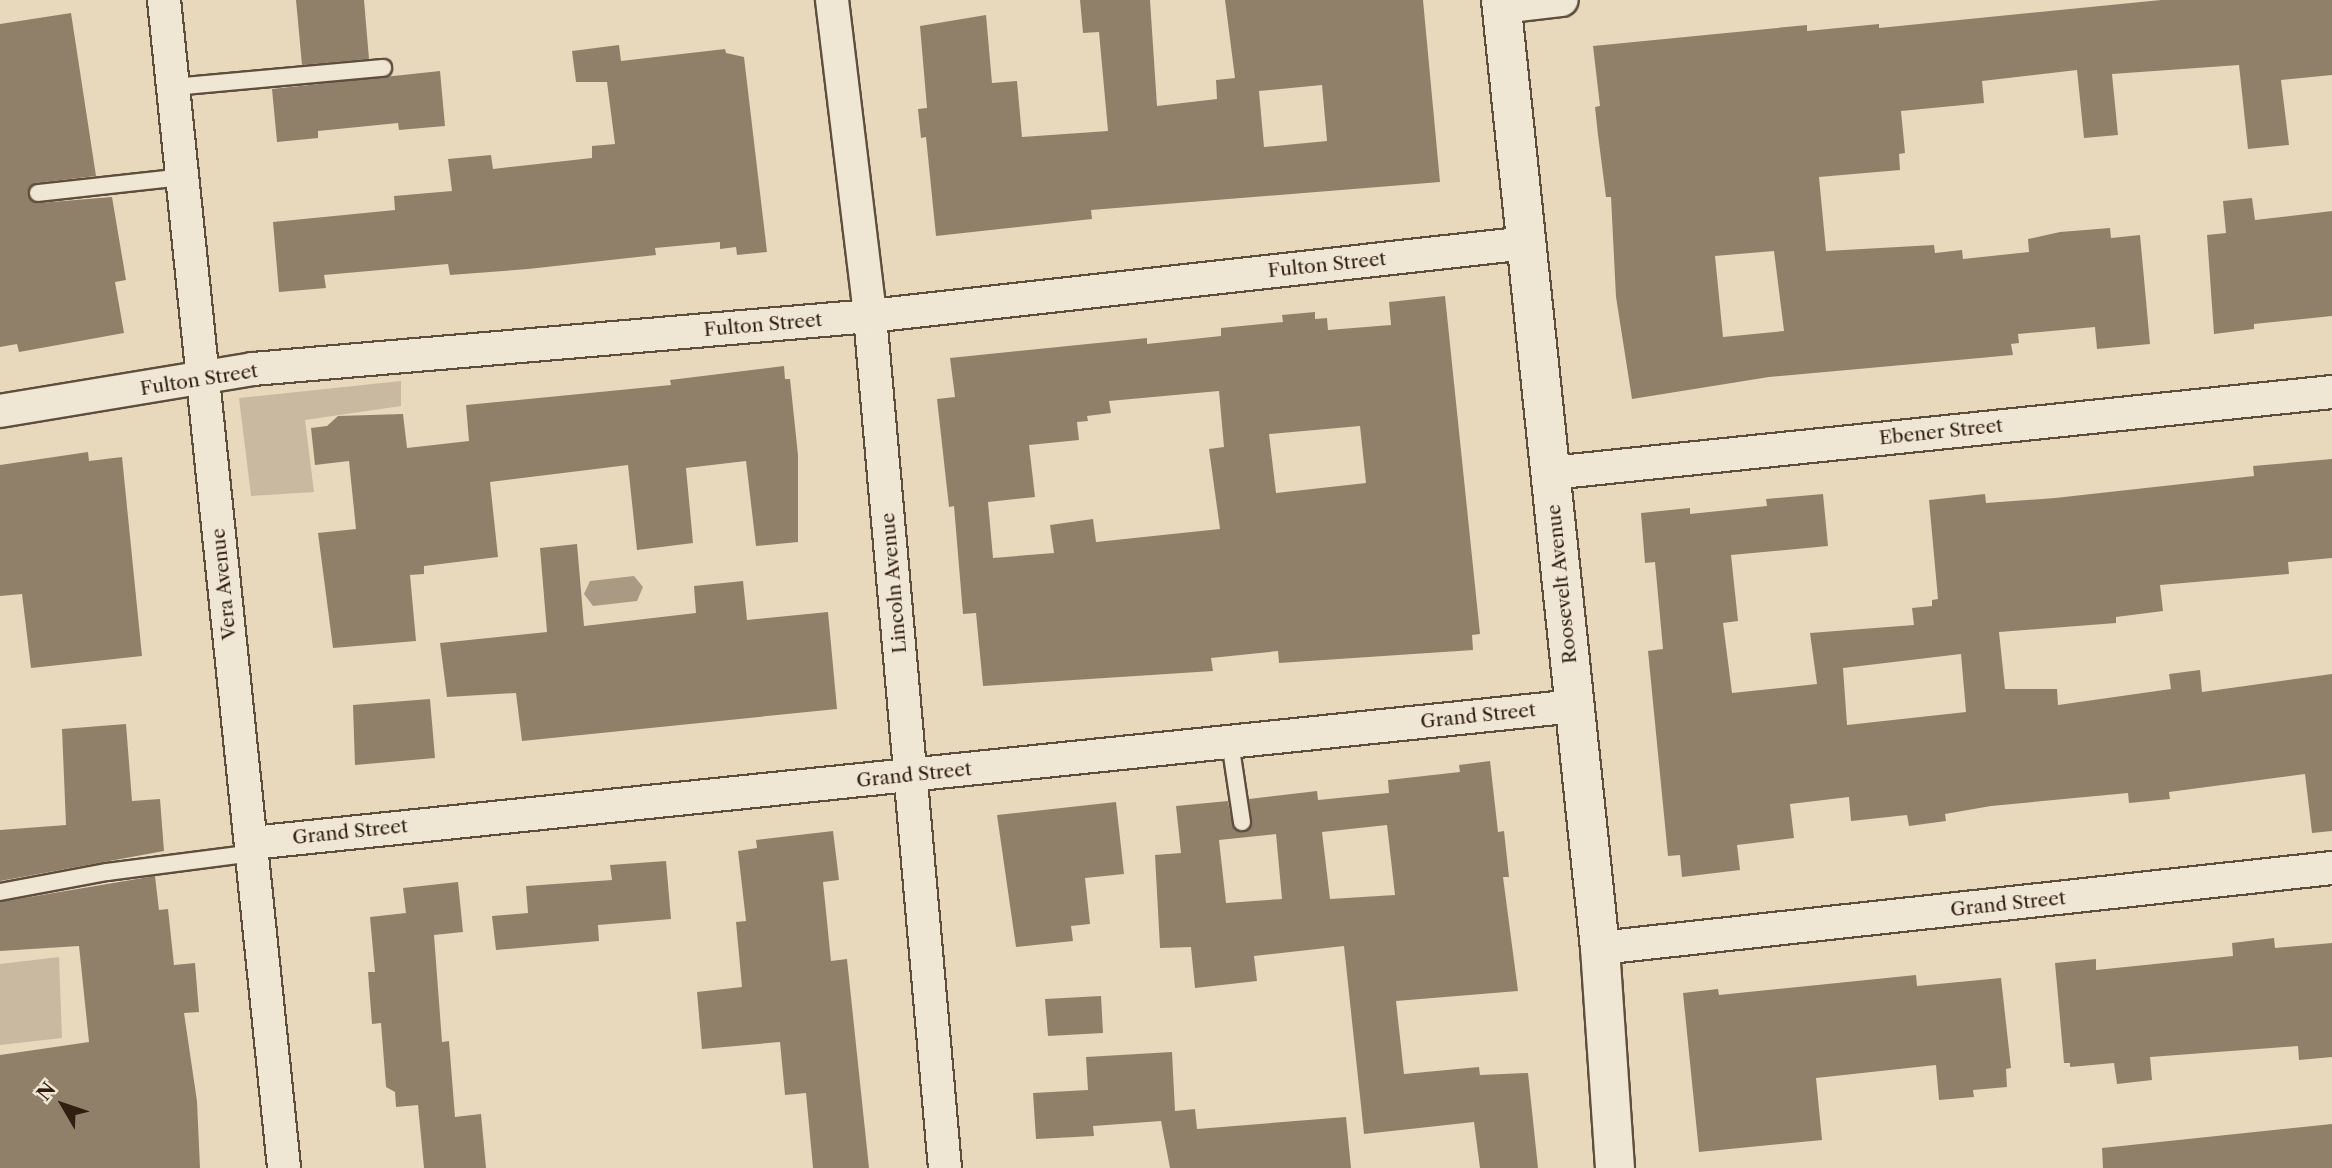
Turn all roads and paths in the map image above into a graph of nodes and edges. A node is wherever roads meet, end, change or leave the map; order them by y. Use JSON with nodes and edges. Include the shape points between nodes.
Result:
{"nodes":[{"id":1,"x":164,"y":0,"type":"edge"},
{"id":2,"x":832,"y":0,"type":"edge"},
{"id":3,"x":1562,"y":0,"type":"edge"},
{"id":4,"x":1501,"y":3,"type":"edge"},
{"id":5,"x":383,"y":68,"type":"dead end"},
{"id":6,"x":173,"y":88,"type":"junction"},
{"id":7,"x":183,"y":177,"type":"junction"},
{"id":8,"x":38,"y":193,"type":"dead end"},
{"id":9,"x":1527,"y":243,"type":"junction"},
{"id":10,"x":870,"y":316,"type":"junction"},
{"id":11,"x":202,"y":379,"type":"junction"},
{"id":12,"x":2332,"y":392,"type":"edge"},
{"id":13,"x":0,"y":411,"type":"edge"},
{"id":14,"x":1551,"y":473,"type":"junction"},
{"id":15,"x":1575,"y":706,"type":"junction"},
{"id":16,"x":1230,"y":742,"type":"junction"},
{"id":17,"x":911,"y":775,"type":"junction"},
{"id":18,"x":1242,"y":822,"type":"dead end"},
{"id":19,"x":252,"y":848,"type":"junction"},
{"id":20,"x":2332,"y":868,"type":"edge"},
{"id":21,"x":0,"y":892,"type":"edge"},
{"id":22,"x":1600,"y":948,"type":"junction"},
{"id":23,"x":284,"y":1168,"type":"edge"},
{"id":24,"x":945,"y":1168,"type":"edge"},
{"id":25,"x":1615,"y":1168,"type":"edge"}],
"edges":[{"from":1,"to":6,"type":"street","name":"Vera Avenue"},
{"from":2,"to":10,"type":"street","name":"Lincoln Avenue"},
{"from":3,"to":4,"type":"street"},
{"from":4,"to":9,"type":"street","name":"Roosevelt Avenue"},
{"from":5,"to":6,"type":"lane"},
{"from":6,"to":7,"type":"street","name":"Vera Avenue"},
{"from":7,"to":8,"type":"lane"},
{"from":7,"to":11,"type":"street","name":"Vera Avenue"},
{"from":9,"to":10,"type":"street","name":"Fulton Street"},
{"from":9,"to":14,"type":"street","name":"Roosevelt Avenue"},
{"from":10,"to":11,"type":"street","name":"Fulton Street","via":[[253,369]]},
{"from":10,"to":17,"type":"street","name":"Lincoln Avenue"},
{"from":11,"to":13,"type":"street","name":"Fulton Street"},
{"from":11,"to":19,"type":"street","name":"Vera Avenue"},
{"from":12,"to":14,"type":"street","name":"Ebener Street"},
{"from":14,"to":15,"type":"street","name":"Roosevelt Avenue"},
{"from":15,"to":16,"type":"street","name":"Grand Street"},
{"from":15,"to":22,"type":"street","name":"Roosevelt Avenue"},
{"from":16,"to":17,"type":"street","name":"Grand Street"},
{"from":16,"to":18,"type":"lane"},
{"from":17,"to":19,"type":"street","name":"Grand Street"},
{"from":17,"to":24,"type":"street","name":"Lincoln Avenue"},
{"from":19,"to":21,"type":"lane"},
{"from":19,"to":23,"type":"street","name":"Vera Avenue"},
{"from":20,"to":22,"type":"street","name":"Grand Street"},
{"from":22,"to":25,"type":"street","name":"Roosevelt Avenue"}]}
